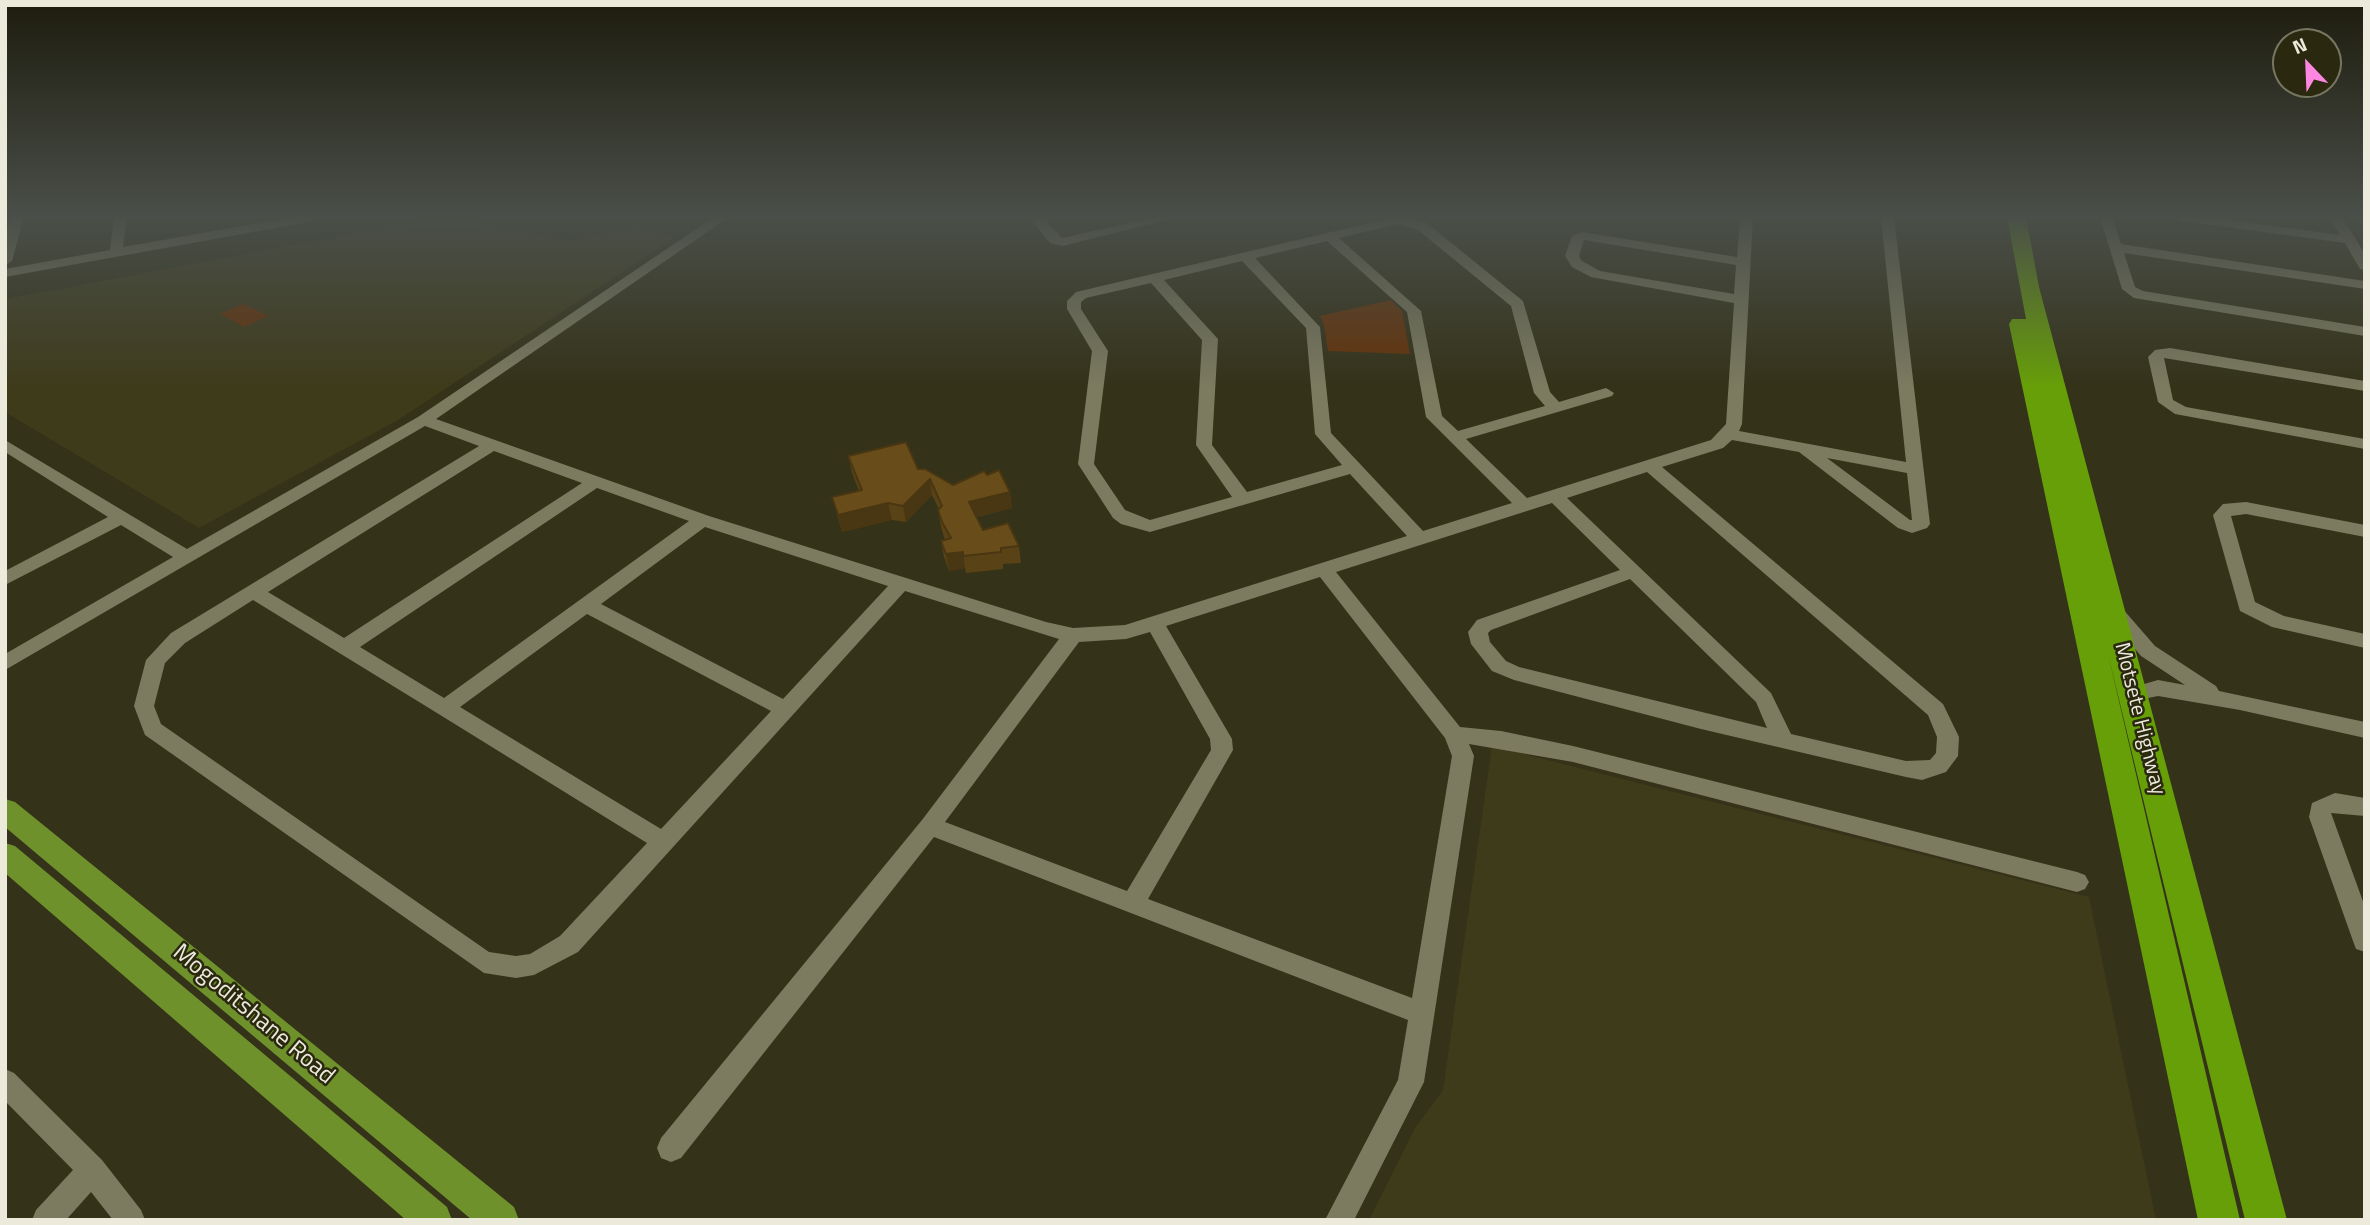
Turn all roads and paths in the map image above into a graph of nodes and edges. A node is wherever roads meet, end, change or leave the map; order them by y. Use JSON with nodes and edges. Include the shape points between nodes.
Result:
{"nodes":[{"id":1,"x":638,"y":274,"type":"edge"},
{"id":2,"x":1172,"y":274,"type":"edge"},
{"id":3,"x":1263,"y":274,"type":"edge"},
{"id":4,"x":1372,"y":274,"type":"edge"},
{"id":5,"x":1481,"y":274,"type":"edge"},
{"id":6,"x":1596,"y":274,"type":"edge"},
{"id":7,"x":1742,"y":274,"type":"edge"},
{"id":8,"x":1894,"y":274,"type":"edge"},
{"id":9,"x":2009,"y":274,"type":"edge"},
{"id":10,"x":2027,"y":274,"type":"edge"},
{"id":11,"x":2124,"y":274,"type":"edge"},
{"id":12,"x":2293,"y":274,"type":"edge"},
{"id":13,"x":1156,"y":278,"type":"junction"},
{"id":14,"x":2365,"y":285,"type":"edge"},
{"id":15,"x":1741,"y":300,"type":"junction"},
{"id":16,"x":2365,"y":332,"type":"edge"},
{"id":17,"x":2365,"y":386,"type":"edge"},
{"id":18,"x":1605,"y":393,"type":"dead end"},
{"id":19,"x":1556,"y":408,"type":"junction"},
{"id":20,"x":424,"y":419,"type":"junction"},
{"id":21,"x":1729,"y":434,"type":"junction"},
{"id":22,"x":1455,"y":437,"type":"junction"},
{"id":23,"x":2365,"y":444,"type":"edge"},
{"id":24,"x":5,"y":445,"type":"edge"},
{"id":25,"x":492,"y":445,"type":"junction"},
{"id":26,"x":1805,"y":449,"type":"junction"},
{"id":27,"x":1354,"y":467,"type":"junction"},
{"id":28,"x":1651,"y":467,"type":"junction"},
{"id":29,"x":1913,"y":469,"type":"junction"},
{"id":30,"x":598,"y":480,"type":"junction"},
{"id":31,"x":1556,"y":497,"type":"junction"},
{"id":32,"x":1242,"y":499,"type":"junction"},
{"id":33,"x":1526,"y":507,"type":"junction"},
{"id":34,"x":123,"y":516,"type":"junction"},
{"id":35,"x":703,"y":520,"type":"junction"},
{"id":36,"x":2365,"y":531,"type":"edge"},
{"id":37,"x":1421,"y":540,"type":"junction"},
{"id":38,"x":188,"y":558,"type":"junction"},
{"id":39,"x":1325,"y":570,"type":"junction"},
{"id":40,"x":1632,"y":572,"type":"junction"},
{"id":41,"x":5,"y":579,"type":"edge"},
{"id":42,"x":902,"y":583,"type":"junction"},
{"id":43,"x":254,"y":592,"type":"junction"},
{"id":44,"x":585,"y":604,"type":"junction"},
{"id":45,"x":2113,"y":611,"type":"junction"},
{"id":46,"x":1155,"y":624,"type":"junction"},
{"id":47,"x":1073,"y":635,"type":"junction"},
{"id":48,"x":2365,"y":641,"type":"edge"},
{"id":49,"x":345,"y":647,"type":"junction"},
{"id":50,"x":5,"y":663,"type":"edge"},
{"id":51,"x":2134,"y":702,"type":"junction"},
{"id":52,"x":2239,"y":702,"type":"junction"},
{"id":53,"x":444,"y":708,"type":"junction"},
{"id":54,"x":787,"y":710,"type":"junction"},
{"id":55,"x":2365,"y":730,"type":"edge"},
{"id":56,"x":1454,"y":734,"type":"junction"},
{"id":57,"x":1783,"y":738,"type":"junction"},
{"id":58,"x":2365,"y":807,"type":"edge"},
{"id":59,"x":5,"y":810,"type":"edge"},
{"id":60,"x":930,"y":826,"type":"junction"},
{"id":61,"x":664,"y":842,"type":"junction"},
{"id":62,"x":5,"y":855,"type":"edge"},
{"id":63,"x":2077,"y":882,"type":"dead end"},
{"id":64,"x":1133,"y":903,"type":"junction"},
{"id":65,"x":2365,"y":941,"type":"edge"},
{"id":66,"x":1423,"y":1014,"type":"junction"},
{"id":67,"x":2178,"y":1033,"type":"junction"},
{"id":68,"x":5,"y":1082,"type":"edge"},
{"id":69,"x":671,"y":1148,"type":"dead end"},
{"id":70,"x":92,"y":1170,"type":"junction"},
{"id":71,"x":46,"y":1220,"type":"edge"},
{"id":72,"x":131,"y":1220,"type":"edge"},
{"id":73,"x":434,"y":1220,"type":"edge"},
{"id":74,"x":501,"y":1220,"type":"edge"},
{"id":75,"x":1339,"y":1220,"type":"edge"},
{"id":76,"x":2205,"y":1220,"type":"edge"},
{"id":77,"x":2220,"y":1220,"type":"edge"},
{"id":78,"x":2266,"y":1220,"type":"edge"}],
"edges":[{"from":1,"to":20,"type":"street"},
{"from":2,"to":13,"type":"street"},
{"from":3,"to":27,"type":"street","via":[[1311,324],[1323,434]]},
{"from":4,"to":22,"type":"street","via":[[1414,311],[1432,413]]},
{"from":5,"to":19,"type":"street","via":[[1518,304],[1543,396]]},
{"from":6,"to":15,"type":"street"},
{"from":7,"to":15,"type":"street"},
{"from":8,"to":29,"type":"street"},
{"from":9,"to":67,"type":"highway","name":"Motsete Highway"},
{"from":10,"to":45,"type":"highway","name":"Motsete Highway"},
{"from":11,"to":16,"type":"street","via":[[2129,289],[2144,297]]},
{"from":12,"to":14,"type":"street"},
{"from":13,"to":32,"type":"street","via":[[1210,339],[1204,445]]},
{"from":13,"to":32,"type":"street","via":[[1081,295],[1074,301],[1074,309],[1100,351],[1086,464],[1119,514],[1136,525],[1150,526]]},
{"from":15,"to":21,"type":"street","via":[[1734,424]]},
{"from":17,"to":23,"type":"street","via":[[2170,353],[2155,357],[2166,402],[2181,411]]},
{"from":18,"to":19,"type":"street"},
{"from":19,"to":22,"type":"street"},
{"from":20,"to":25,"type":"street"},
{"from":20,"to":38,"type":"street"},
{"from":21,"to":26,"type":"street"},
{"from":21,"to":28,"type":"street","via":[[1705,450]]},
{"from":22,"to":33,"type":"street"},
{"from":24,"to":34,"type":"street"},
{"from":25,"to":30,"type":"street"},
{"from":25,"to":43,"type":"street"},
{"from":26,"to":29,"type":"street"},
{"from":26,"to":29,"type":"street","via":[[1912,527],[1921,524]]},
{"from":27,"to":32,"type":"street"},
{"from":27,"to":37,"type":"street"},
{"from":28,"to":31,"type":"street"},
{"from":28,"to":57,"type":"street","via":[[1936,710],[1948,737],[1947,756],[1938,766],[1922,771]]},
{"from":30,"to":35,"type":"street"},
{"from":30,"to":49,"type":"street"},
{"from":31,"to":33,"type":"street"},
{"from":31,"to":40,"type":"street"},
{"from":33,"to":37,"type":"street"},
{"from":34,"to":38,"type":"street"},
{"from":34,"to":41,"type":"street"},
{"from":35,"to":42,"type":"street"},
{"from":35,"to":44,"type":"street"},
{"from":36,"to":48,"type":"street","via":[[2246,508],[2229,508],[2222,515],[2247,606],[2279,622]]},
{"from":37,"to":39,"type":"street"},
{"from":38,"to":50,"type":"street"},
{"from":39,"to":46,"type":"street"},
{"from":39,"to":56,"type":"street"},
{"from":40,"to":57,"type":"street","via":[[1764,698]]},
{"from":40,"to":57,"type":"street","via":[[1484,625],[1478,632],[1481,644],[1499,666],[1514,673]]},
{"from":42,"to":47,"type":"street"},
{"from":42,"to":54,"type":"street"},
{"from":43,"to":49,"type":"street"},
{"from":43,"to":61,"type":"street","via":[[178,638],[156,660],[144,706],[152,729],[484,962],[516,967],[553,955],[569,944]]},
{"from":44,"to":53,"type":"street"},
{"from":44,"to":54,"type":"street"},
{"from":45,"to":51,"type":"highway","name":"Motsete Highway"},
{"from":45,"to":52,"type":"street","via":[[2168,667],[2210,692]]},
{"from":46,"to":47,"type":"street","via":[[1100,636]]},
{"from":46,"to":64,"type":"street","via":[[1221,739],[1222,750]]},
{"from":47,"to":60,"type":"street"},
{"from":49,"to":53,"type":"street"},
{"from":51,"to":52,"type":"street","via":[[2141,692],[2158,688]]},
{"from":51,"to":78,"type":"highway","name":"Motsete Highway"},
{"from":52,"to":55,"type":"street"},
{"from":53,"to":61,"type":"street"},
{"from":54,"to":61,"type":"street"},
{"from":56,"to":63,"type":"street","via":[[1573,754]]},
{"from":56,"to":66,"type":"street","via":[[1463,756]]},
{"from":58,"to":65,"type":"street","via":[[2335,802],[2320,809]]},
{"from":59,"to":74,"type":"main road","name":"Mogoditshane Road"},
{"from":60,"to":64,"type":"street"},
{"from":60,"to":69,"type":"street"},
{"from":62,"to":73,"type":"main road","name":"Mogoditshane Road"},
{"from":64,"to":66,"type":"street"},
{"from":66,"to":75,"type":"street","via":[[1411,1082]]},
{"from":67,"to":76,"type":"main road"},
{"from":67,"to":77,"type":"highway","name":"Motsete Highway"},
{"from":68,"to":70,"type":"street"},
{"from":70,"to":71,"type":"street"},
{"from":70,"to":72,"type":"street"}]}
